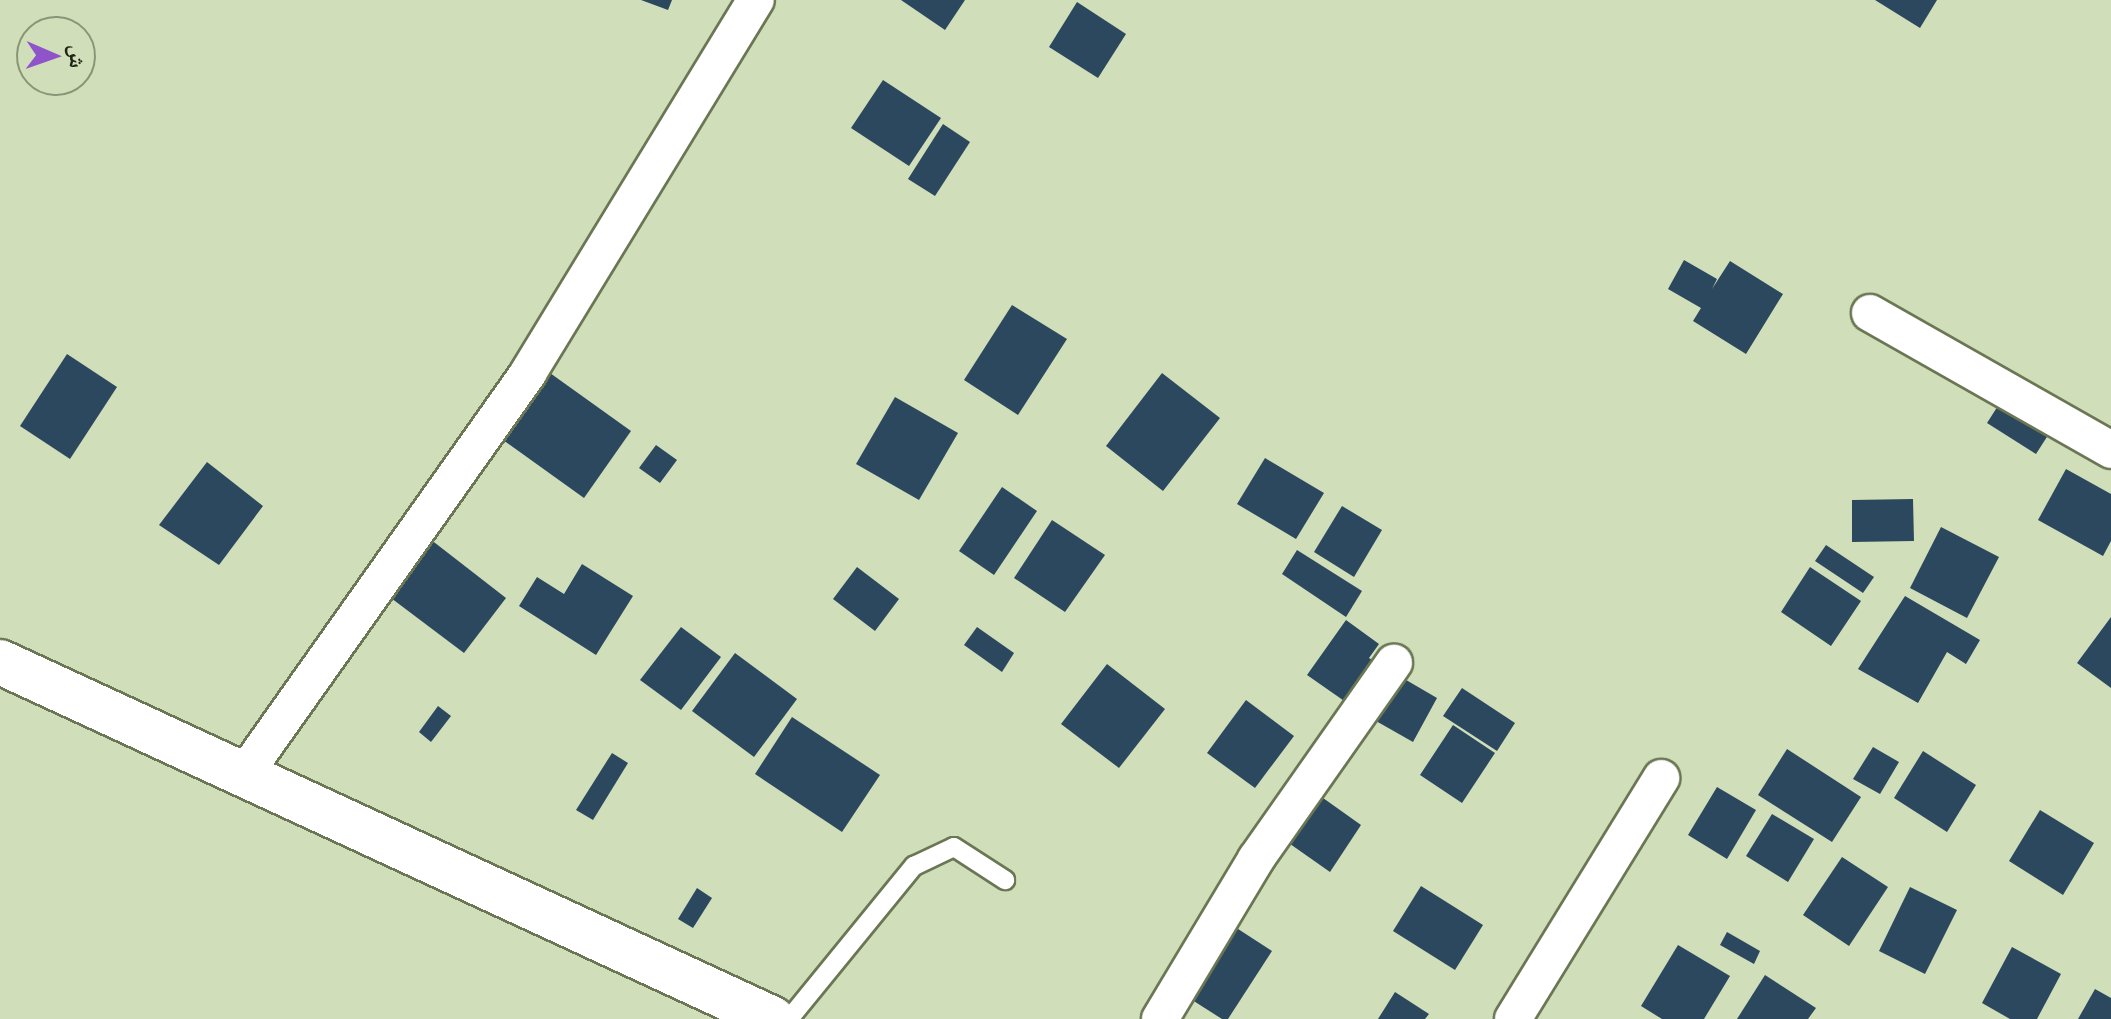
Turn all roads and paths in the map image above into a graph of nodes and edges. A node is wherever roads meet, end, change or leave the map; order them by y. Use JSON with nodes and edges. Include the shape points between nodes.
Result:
{"nodes":[{"id":1,"x":756,"y":0,"type":"edge"},
{"id":2,"x":1870,"y":313,"type":"dead end"},
{"id":3,"x":2111,"y":450,"type":"edge"},
{"id":4,"x":0,"y":662,"type":"edge"},
{"id":5,"x":1394,"y":663,"type":"dead end"},
{"id":6,"x":243,"y":776,"type":"junction"},
{"id":7,"x":1661,"y":778,"type":"dead end"},
{"id":8,"x":1005,"y":880,"type":"dead end"},
{"id":9,"x":773,"y":1019,"type":"edge"},
{"id":10,"x":789,"y":1019,"type":"edge"},
{"id":11,"x":1160,"y":1019,"type":"edge"},
{"id":12,"x":1513,"y":1019,"type":"edge"}],
"edges":[{"from":1,"to":6,"type":"street","via":[[528,373]]},
{"from":2,"to":3,"type":"street"},
{"from":4,"to":6,"type":"street"},
{"from":5,"to":11,"type":"street","via":[[1256,859]]},
{"from":6,"to":9,"type":"street"},
{"from":7,"to":12,"type":"street"},
{"from":8,"to":10,"type":"lane","via":[[954,847],[914,866]]}]}
